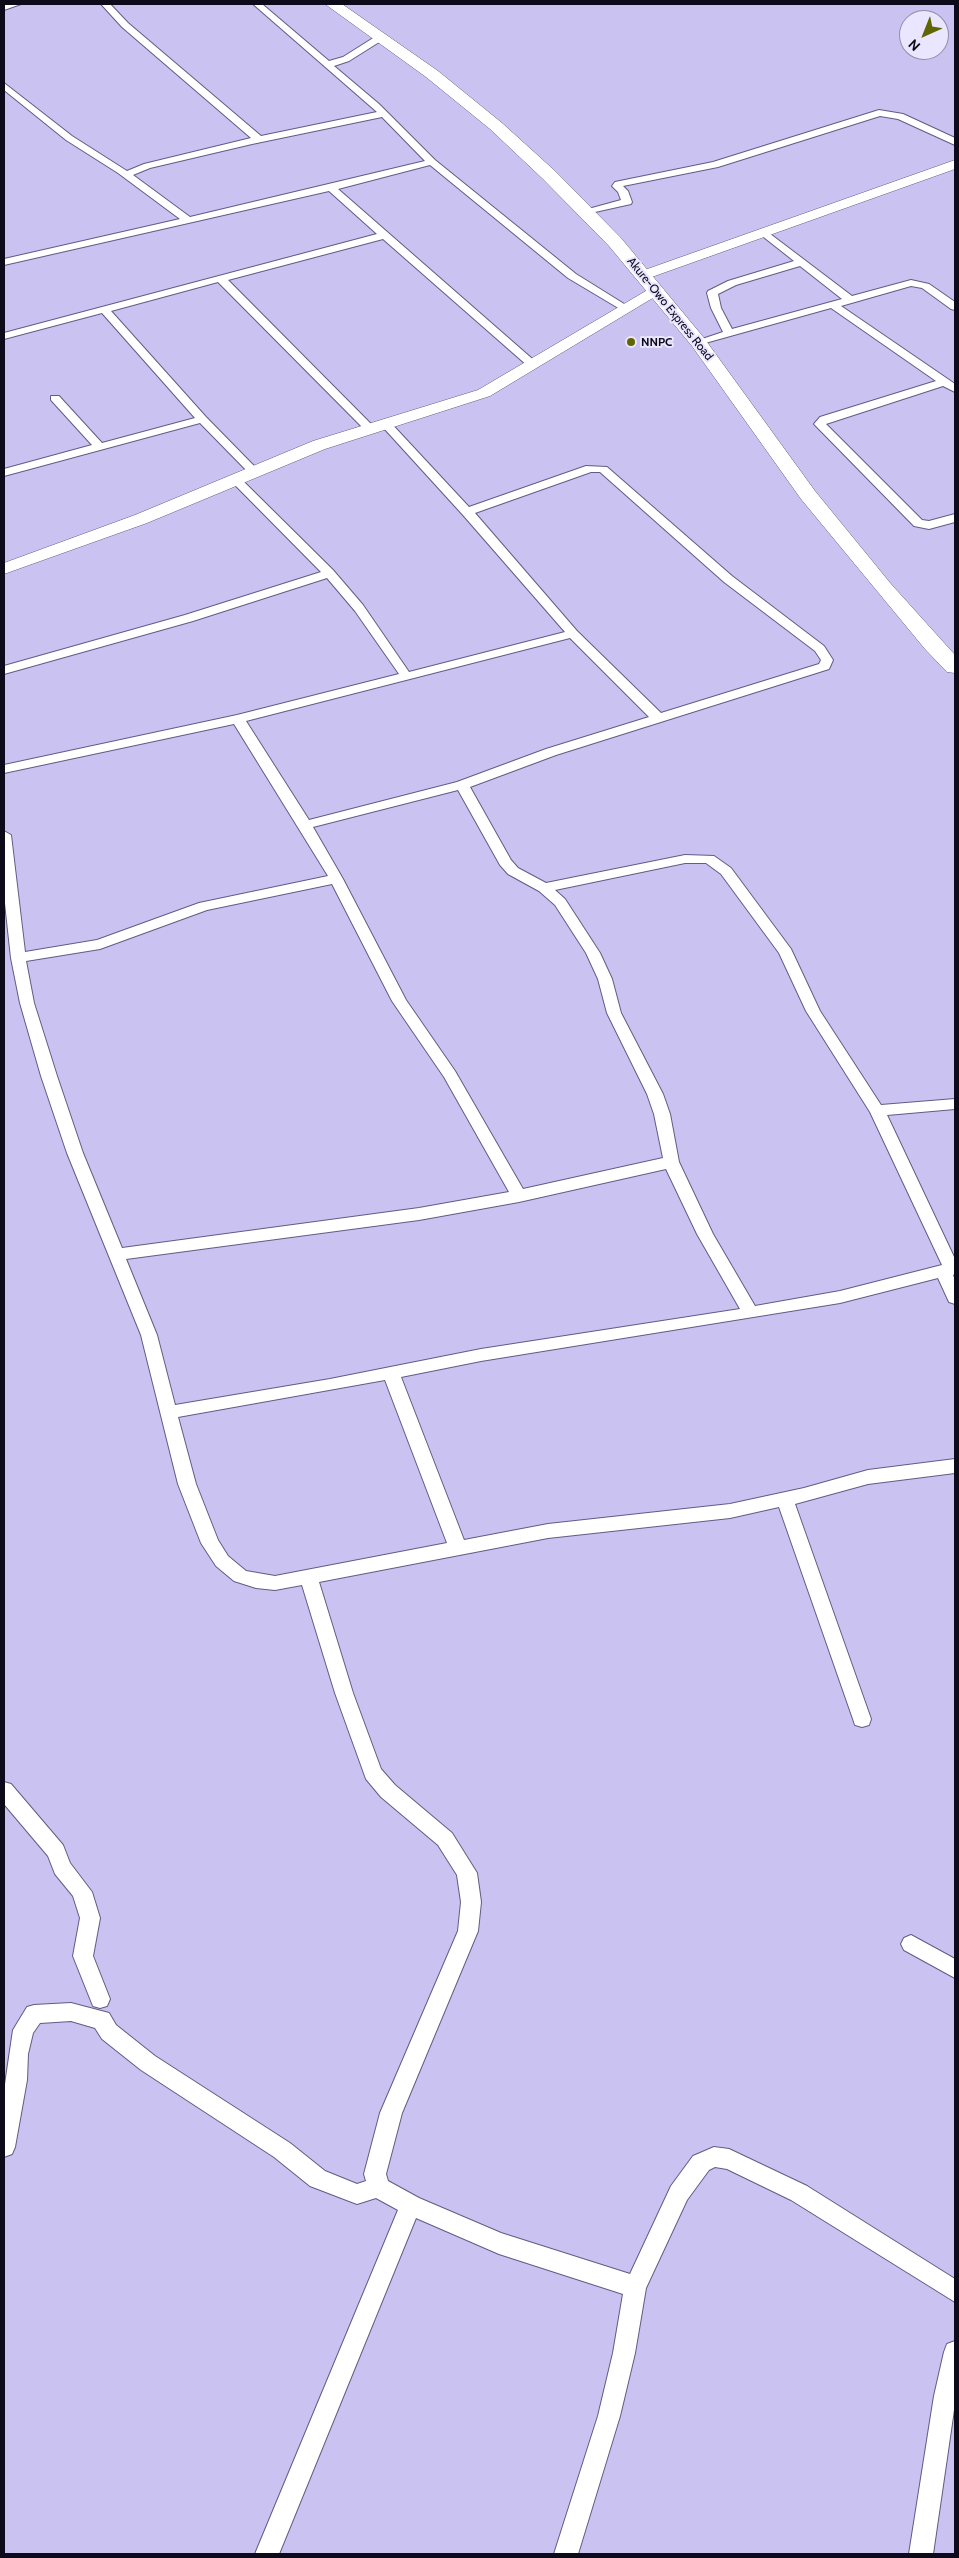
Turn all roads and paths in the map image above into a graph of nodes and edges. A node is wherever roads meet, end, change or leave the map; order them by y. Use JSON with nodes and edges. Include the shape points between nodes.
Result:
{"nodes":[{"id":1,"x":18,"y":4,"type":"edge"},
{"id":2,"x":105,"y":4,"type":"edge"},
{"id":3,"x":257,"y":4,"type":"edge"},
{"id":4,"x":332,"y":4,"type":"edge"},
{"id":5,"x":4,"y":6,"type":"edge"},
{"id":6,"x":381,"y":37,"type":"junction"},
{"id":7,"x":327,"y":65,"type":"junction"},
{"id":8,"x":4,"y":86,"type":"edge"},
{"id":9,"x":382,"y":114,"type":"junction"},
{"id":10,"x":259,"y":140,"type":"junction"},
{"id":11,"x":955,"y":142,"type":"edge"},
{"id":12,"x":432,"y":162,"type":"junction"},
{"id":13,"x":955,"y":164,"type":"edge"},
{"id":14,"x":125,"y":175,"type":"junction"},
{"id":15,"x":331,"y":188,"type":"junction"},
{"id":16,"x":586,"y":211,"type":"junction"},
{"id":17,"x":188,"y":220,"type":"junction"},
{"id":18,"x":765,"y":233,"type":"junction"},
{"id":19,"x":385,"y":235,"type":"junction"},
{"id":20,"x":4,"y":262,"type":"edge"},
{"id":21,"x":801,"y":262,"type":"junction"},
{"id":22,"x":644,"y":275,"type":"junction"},
{"id":23,"x":222,"y":280,"type":"junction"},
{"id":24,"x":656,"y":290,"type":"junction"},
{"id":25,"x":850,"y":300,"type":"junction"},
{"id":26,"x":834,"y":305,"type":"junction"},
{"id":27,"x":955,"y":307,"type":"edge"},
{"id":28,"x":624,"y":308,"type":"junction"},
{"id":29,"x":104,"y":309,"type":"junction"},
{"id":30,"x":729,"y":334,"type":"junction"},
{"id":31,"x":4,"y":336,"type":"edge"},
{"id":32,"x":698,"y":342,"type":"junction"},
{"id":33,"x":533,"y":365,"type":"junction"},
{"id":34,"x":945,"y":382,"type":"junction"},
{"id":35,"x":955,"y":390,"type":"edge"},
{"id":36,"x":55,"y":398,"type":"dead end"},
{"id":37,"x":202,"y":419,"type":"junction"},
{"id":38,"x":377,"y":426,"type":"junction"},
{"id":39,"x":100,"y":448,"type":"junction"},
{"id":40,"x":253,"y":471,"type":"junction"},
{"id":41,"x":4,"y":474,"type":"edge"},
{"id":42,"x":235,"y":479,"type":"junction"},
{"id":43,"x":467,"y":512,"type":"junction"},
{"id":44,"x":955,"y":518,"type":"edge"},
{"id":45,"x":4,"y":568,"type":"edge"},
{"id":46,"x":329,"y":573,"type":"junction"},
{"id":47,"x":573,"y":634,"type":"junction"},
{"id":48,"x":954,"y":664,"type":"edge"},
{"id":49,"x":4,"y":670,"type":"edge"},
{"id":50,"x":406,"y":676,"type":"junction"},
{"id":51,"x":659,"y":719,"type":"junction"},
{"id":52,"x":238,"y":720,"type":"junction"},
{"id":53,"x":4,"y":769,"type":"edge"},
{"id":54,"x":462,"y":785,"type":"junction"},
{"id":55,"x":305,"y":825,"type":"junction"},
{"id":56,"x":4,"y":834,"type":"edge"},
{"id":57,"x":336,"y":878,"type":"junction"},
{"id":58,"x":544,"y":888,"type":"junction"},
{"id":59,"x":18,"y":958,"type":"junction"},
{"id":60,"x":955,"y":1104,"type":"edge"},
{"id":61,"x":878,"y":1111,"type":"junction"},
{"id":62,"x":671,"y":1162,"type":"junction"},
{"id":63,"x":519,"y":1196,"type":"junction"},
{"id":64,"x":118,"y":1254,"type":"junction"},
{"id":65,"x":950,"y":1270,"type":"edge"},
{"id":66,"x":955,"y":1298,"type":"edge"},
{"id":67,"x":751,"y":1313,"type":"junction"},
{"id":68,"x":391,"y":1373,"type":"junction"},
{"id":69,"x":171,"y":1412,"type":"junction"},
{"id":70,"x":955,"y":1466,"type":"edge"},
{"id":71,"x":785,"y":1499,"type":"junction"},
{"id":72,"x":458,"y":1548,"type":"junction"},
{"id":73,"x":308,"y":1577,"type":"junction"},
{"id":74,"x":862,"y":1718,"type":"dead end"},
{"id":75,"x":4,"y":1790,"type":"edge"},
{"id":76,"x":911,"y":1944,"type":"dead end"},
{"id":77,"x":955,"y":1969,"type":"edge"},
{"id":78,"x":100,"y":1999,"type":"dead end"},
{"id":79,"x":4,"y":2147,"type":"edge"},
{"id":80,"x":379,"y":2187,"type":"junction"},
{"id":81,"x":411,"y":2205,"type":"junction"},
{"id":82,"x":635,"y":2287,"type":"junction"},
{"id":83,"x":955,"y":2291,"type":"edge"},
{"id":84,"x":955,"y":2352,"type":"edge"},
{"id":85,"x":267,"y":2554,"type":"edge"},
{"id":86,"x":566,"y":2554,"type":"edge"},
{"id":87,"x":921,"y":2554,"type":"edge"}],
"edges":[{"from":1,"to":5,"type":"street"},
{"from":2,"to":10,"type":"street"},
{"from":3,"to":7,"type":"street"},
{"from":4,"to":6,"type":"highway","name":"Akure-Owo Express Road"},
{"from":6,"to":7,"type":"street","via":[[346,59]]},
{"from":6,"to":16,"type":"highway","name":"Akure-Owo Express Road","via":[[496,126]]},
{"from":7,"to":9,"type":"street"},
{"from":8,"to":14,"type":"street","via":[[69,138]]},
{"from":9,"to":10,"type":"street"},
{"from":9,"to":12,"type":"street"},
{"from":10,"to":14,"type":"street","via":[[147,166]]},
{"from":11,"to":16,"type":"street","via":[[900,116],[879,113],[715,165],[619,184],[617,186],[627,202]]},
{"from":12,"to":15,"type":"street"},
{"from":12,"to":28,"type":"street","via":[[572,276]]},
{"from":13,"to":18,"type":"street"},
{"from":14,"to":17,"type":"street"},
{"from":15,"to":17,"type":"street"},
{"from":15,"to":19,"type":"street"},
{"from":16,"to":22,"type":"highway","name":"Akure-Owo Express Road"},
{"from":17,"to":20,"type":"street"},
{"from":18,"to":21,"type":"street"},
{"from":18,"to":22,"type":"street"},
{"from":19,"to":23,"type":"street"},
{"from":19,"to":33,"type":"street"},
{"from":21,"to":25,"type":"street"},
{"from":21,"to":30,"type":"street","via":[[732,283],[712,293]]},
{"from":22,"to":24,"type":"highway","name":"Akure-Owo Express Road"},
{"from":23,"to":29,"type":"street"},
{"from":23,"to":38,"type":"street"},
{"from":24,"to":28,"type":"street"},
{"from":24,"to":32,"type":"highway","name":"Akure-Owo Express Road"},
{"from":25,"to":26,"type":"street"},
{"from":25,"to":27,"type":"street","via":[[911,283],[925,286]]},
{"from":26,"to":30,"type":"street"},
{"from":26,"to":34,"type":"street"},
{"from":28,"to":33,"type":"street"},
{"from":29,"to":31,"type":"street"},
{"from":29,"to":37,"type":"street"},
{"from":30,"to":32,"type":"street"},
{"from":32,"to":48,"type":"highway","name":"Akure-Owo Express Road","via":[[808,495],[926,637]]},
{"from":33,"to":38,"type":"street","via":[[477,396]]},
{"from":34,"to":35,"type":"street"},
{"from":34,"to":44,"type":"street","via":[[824,419],[820,424],[918,523],[929,525]]},
{"from":36,"to":39,"type":"street"},
{"from":37,"to":39,"type":"street"},
{"from":37,"to":40,"type":"street"},
{"from":38,"to":40,"type":"street"},
{"from":38,"to":43,"type":"street"},
{"from":39,"to":41,"type":"street"},
{"from":40,"to":42,"type":"street"},
{"from":42,"to":45,"type":"street","via":[[140,519]]},
{"from":42,"to":46,"type":"street"},
{"from":43,"to":47,"type":"street"},
{"from":43,"to":51,"type":"street","via":[[590,468],[604,469],[728,579],[820,649],[827,660],[825,666],[816,671]]},
{"from":46,"to":49,"type":"street","via":[[189,618]]},
{"from":46,"to":50,"type":"street","via":[[359,608]]},
{"from":47,"to":50,"type":"street"},
{"from":47,"to":51,"type":"street"},
{"from":50,"to":52,"type":"street"},
{"from":51,"to":54,"type":"street","via":[[551,752]]},
{"from":52,"to":53,"type":"street"},
{"from":52,"to":55,"type":"street"},
{"from":54,"to":55,"type":"street"},
{"from":54,"to":58,"type":"street","via":[[505,862],[522,877]]},
{"from":55,"to":57,"type":"street"},
{"from":56,"to":59,"type":"street"},
{"from":57,"to":59,"type":"street","via":[[204,906],[100,944]]},
{"from":57,"to":63,"type":"street","via":[[399,1001],[450,1075]]},
{"from":58,"to":61,"type":"street","via":[[684,859],[709,859],[717,864],[786,952],[814,1011]]},
{"from":58,"to":62,"type":"street","via":[[560,902],[605,978],[614,1013],[655,1094]]},
{"from":59,"to":64,"type":"street","via":[[27,1003],[49,1076],[76,1153]]},
{"from":60,"to":61,"type":"street"},
{"from":61,"to":65,"type":"street"},
{"from":62,"to":63,"type":"street"},
{"from":62,"to":67,"type":"street","via":[[705,1234]]},
{"from":63,"to":64,"type":"street","via":[[420,1214]]},
{"from":64,"to":69,"type":"street","via":[[149,1335]]},
{"from":65,"to":66,"type":"street"},
{"from":65,"to":67,"type":"street","via":[[840,1297]]},
{"from":67,"to":68,"type":"street","via":[[481,1355]]},
{"from":68,"to":69,"type":"street"},
{"from":68,"to":72,"type":"street"},
{"from":69,"to":73,"type":"street","via":[[188,1484],[210,1543],[222,1561],[240,1576],[256,1581],[275,1583]]},
{"from":70,"to":71,"type":"street","via":[[868,1477]]},
{"from":71,"to":72,"type":"street","via":[[730,1511],[548,1531]]},
{"from":71,"to":74,"type":"street"},
{"from":72,"to":73,"type":"street"},
{"from":73,"to":80,"type":"street","via":[[373,1773],[388,1792],[445,1839],[467,1873],[471,1902],[468,1931],[391,2113],[375,2174]]},
{"from":75,"to":78,"type":"street","via":[[56,1851],[62,1868],[82,1892],[90,1918],[82,1956]]},
{"from":76,"to":77,"type":"street"},
{"from":79,"to":80,"type":"street","via":[[17,2080],[22,2030],[34,2014],[71,2012],[102,2020],[109,2032],[148,2063],[282,2150],[318,2179],[357,2194]]},
{"from":80,"to":81,"type":"street"},
{"from":81,"to":82,"type":"street","via":[[499,2243]]},
{"from":81,"to":85,"type":"street"},
{"from":82,"to":83,"type":"street","via":[[680,2192],[701,2163],[714,2157],[730,2158],[800,2193]]},
{"from":82,"to":86,"type":"street","via":[[609,2416]]},
{"from":84,"to":87,"type":"street","via":[[944,2396]]}]}
